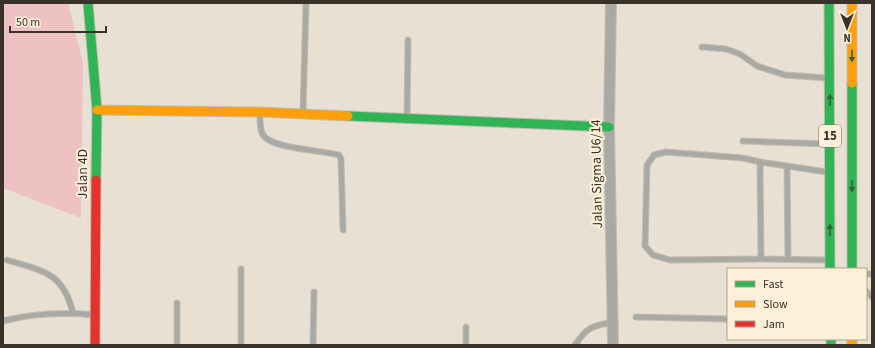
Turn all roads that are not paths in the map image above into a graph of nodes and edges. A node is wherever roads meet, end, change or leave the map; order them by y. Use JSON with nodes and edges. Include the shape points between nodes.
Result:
{"nodes":[{"id":1,"x":88,"y":3,"type":"edge"},
{"id":2,"x":306,"y":3,"type":"edge"},
{"id":3,"x":611,"y":3,"type":"edge"},
{"id":4,"x":828,"y":3,"type":"edge"},
{"id":5,"x":852,"y":3,"type":"edge"},
{"id":6,"x":408,"y":40,"type":"dead end"},
{"id":7,"x":702,"y":47,"type":"dead end"},
{"id":8,"x":830,"y":78,"type":"junction"},
{"id":9,"x":97,"y":110,"type":"junction"},
{"id":10,"x":259,"y":112,"type":"junction"},
{"id":11,"x":303,"y":114,"type":"junction"},
{"id":12,"x":407,"y":118,"type":"junction"},
{"id":13,"x":609,"y":128,"type":"junction"},
{"id":14,"x":743,"y":141,"type":"dead end"},
{"id":15,"x":830,"y":144,"type":"junction"},
{"id":16,"x":760,"y":162,"type":"junction"},
{"id":17,"x":787,"y":166,"type":"junction"},
{"id":18,"x":830,"y":172,"type":"junction"},
{"id":19,"x":343,"y":230,"type":"dead end"},
{"id":20,"x":761,"y":259,"type":"junction"},
{"id":21,"x":788,"y":259,"type":"junction"},
{"id":22,"x":7,"y":260,"type":"dead end"},
{"id":23,"x":830,"y":264,"type":"edge"},
{"id":24,"x":852,"y":268,"type":"edge"},
{"id":25,"x":241,"y":269,"type":"dead end"},
{"id":26,"x":314,"y":292,"type":"dead end"},
{"id":27,"x":177,"y":303,"type":"dead end"},
{"id":28,"x":73,"y":313,"type":"junction"},
{"id":29,"x":96,"y":316,"type":"junction"},
{"id":30,"x":636,"y":317,"type":"dead end"},
{"id":31,"x":727,"y":320,"type":"edge"},
{"id":32,"x":3,"y":321,"type":"edge"},
{"id":33,"x":613,"y":322,"type":"junction"},
{"id":34,"x":466,"y":327,"type":"dead end"},
{"id":35,"x":95,"y":345,"type":"edge"},
{"id":36,"x":177,"y":345,"type":"edge"},
{"id":37,"x":241,"y":345,"type":"edge"},
{"id":38,"x":313,"y":345,"type":"edge"},
{"id":39,"x":466,"y":345,"type":"edge"},
{"id":40,"x":575,"y":345,"type":"edge"},
{"id":41,"x":613,"y":345,"type":"edge"}],
"edges":[{"from":1,"to":9,"type":"main road","name":"Jalan 4D"},
{"from":2,"to":11,"type":"lane"},
{"from":3,"to":13,"type":"street","name":"Jalan Sigma U6/14"},
{"from":4,"to":8,"type":"main road","number":"15"},
{"from":5,"to":24,"type":"main road","number":"15","one_way":true},
{"from":6,"to":12,"type":"lane"},
{"from":7,"to":8,"type":"lane","via":[[726,49],[740,54],[757,66],[786,75]]},
{"from":15,"to":8,"type":"main road","number":"15","one_way":true},
{"from":9,"to":10,"type":"main road"},
{"from":9,"to":29,"type":"main road","name":"Jalan 4D"},
{"from":10,"to":11,"type":"main road"},
{"from":10,"to":19,"type":"lane","via":[[262,133],[267,140],[281,146],[327,151],[339,155]]},
{"from":11,"to":12,"type":"main road"},
{"from":12,"to":13,"type":"main road"},
{"from":13,"to":33,"type":"street","name":"Jalan Sigma U6/14"},
{"from":14,"to":15,"type":"lane"},
{"from":15,"to":18,"type":"main road","number":"15"},
{"from":16,"to":17,"type":"lane"},
{"from":16,"to":20,"type":"lane"},
{"from":16,"to":20,"type":"lane","via":[[743,158],[666,152],[654,155],[647,164],[645,246],[653,255],[670,260]]},
{"from":17,"to":18,"type":"lane"},
{"from":17,"to":21,"type":"lane"},
{"from":23,"to":18,"type":"main road","number":"15","one_way":true},
{"from":20,"to":21,"type":"lane"},
{"from":21,"to":23,"type":"lane"},
{"from":22,"to":28,"type":"lane","via":[[47,272],[66,291]]},
{"from":25,"to":37,"type":"lane"},
{"from":26,"to":38,"type":"lane"},
{"from":27,"to":36,"type":"lane"},
{"from":28,"to":29,"type":"lane"},
{"from":28,"to":32,"type":"lane","via":[[27,314]]},
{"from":29,"to":35,"type":"main road","name":"Jalan 4D"},
{"from":30,"to":31,"type":"lane"},
{"from":33,"to":40,"type":"lane","via":[[586,330]]},
{"from":33,"to":41,"type":"street","name":"Jalan Sigma U6/14"},
{"from":34,"to":39,"type":"lane"}]}
